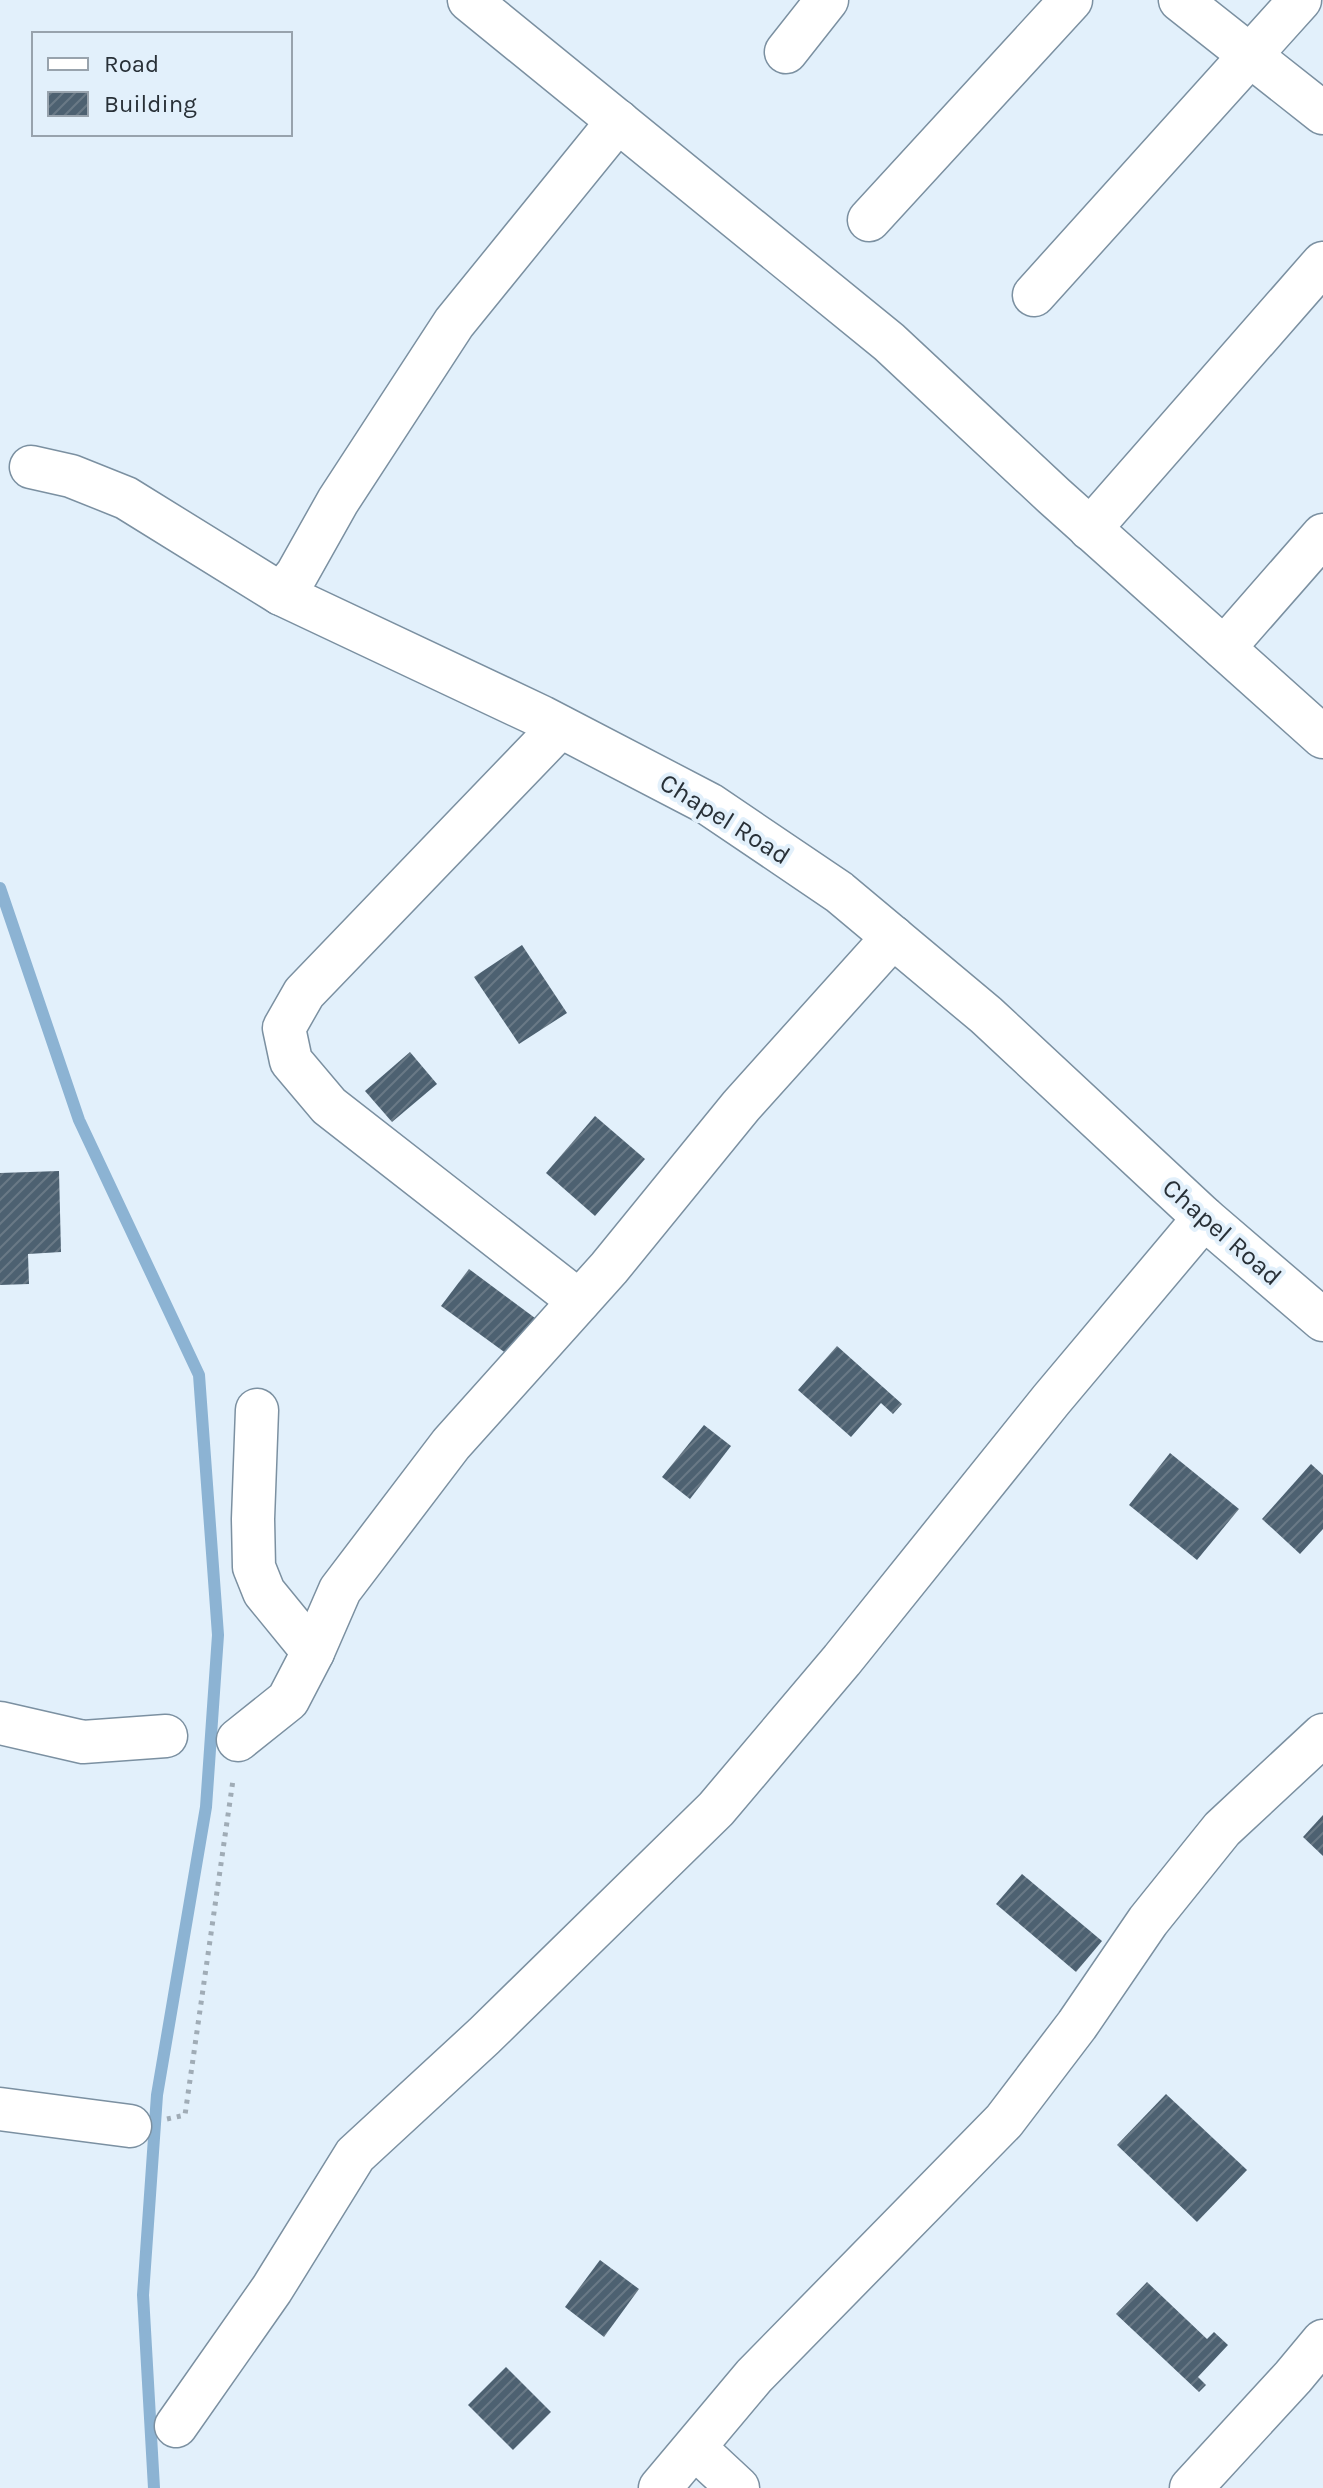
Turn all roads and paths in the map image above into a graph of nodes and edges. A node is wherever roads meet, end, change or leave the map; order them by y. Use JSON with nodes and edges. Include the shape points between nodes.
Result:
{"nodes":[{"id":1,"x":469,"y":0,"type":"edge"},
{"id":2,"x":827,"y":0,"type":"edge"},
{"id":3,"x":1071,"y":0,"type":"edge"},
{"id":4,"x":1180,"y":0,"type":"edge"},
{"id":5,"x":1300,"y":0,"type":"edge"},
{"id":6,"x":786,"y":52,"type":"dead end"},
{"id":7,"x":1250,"y":55,"type":"junction"},
{"id":8,"x":1323,"y":113,"type":"edge"},
{"id":9,"x":618,"y":121,"type":"junction"},
{"id":10,"x":869,"y":220,"type":"dead end"},
{"id":11,"x":1323,"y":263,"type":"edge"},
{"id":12,"x":1034,"y":295,"type":"dead end"},
{"id":13,"x":31,"y":467,"type":"dead end"},
{"id":14,"x":1090,"y":529,"type":"junction"},
{"id":15,"x":1323,"y":535,"type":"edge"},
{"id":16,"x":281,"y":594,"type":"junction"},
{"id":17,"x":1224,"y":648,"type":"junction"},
{"id":18,"x":560,"y":727,"type":"junction"},
{"id":19,"x":1323,"y":737,"type":"edge"},
{"id":20,"x":893,"y":937,"type":"junction"},
{"id":21,"x":1204,"y":1218,"type":"junction"},
{"id":22,"x":579,"y":1301,"type":"junction"},
{"id":23,"x":1323,"y":1320,"type":"edge"},
{"id":24,"x":257,"y":1410,"type":"dead end"},
{"id":25,"x":313,"y":1652,"type":"junction"},
{"id":26,"x":0,"y":1723,"type":"edge"},
{"id":27,"x":1323,"y":1735,"type":"edge"},
{"id":28,"x":166,"y":1736,"type":"dead end"},
{"id":29,"x":238,"y":1740,"type":"joint"},
{"id":30,"x":0,"y":2109,"type":"edge"},
{"id":31,"x":185,"y":2115,"type":"dead end"},
{"id":32,"x":130,"y":2126,"type":"dead end"},
{"id":33,"x":1323,"y":2341,"type":"edge"},
{"id":34,"x":176,"y":2426,"type":"dead end"},
{"id":35,"x":695,"y":2448,"type":"junction"},
{"id":36,"x":660,"y":2488,"type":"edge"},
{"id":37,"x":738,"y":2488,"type":"edge"},
{"id":38,"x":1191,"y":2488,"type":"edge"}],
"edges":[{"from":1,"to":9,"type":"street"},
{"from":2,"to":6,"type":"street"},
{"from":3,"to":10,"type":"street"},
{"from":4,"to":7,"type":"street"},
{"from":5,"to":7,"type":"street"},
{"from":7,"to":8,"type":"street"},
{"from":7,"to":12,"type":"street"},
{"from":9,"to":14,"type":"street","via":[[889,342]]},
{"from":9,"to":16,"type":"street","via":[[454,323]]},
{"from":11,"to":14,"type":"street"},
{"from":13,"to":16,"type":"street","name":"Chapel Road","via":[[126,498]]},
{"from":14,"to":17,"type":"street"},
{"from":15,"to":17,"type":"street"},
{"from":16,"to":18,"type":"street","name":"Chapel Road"},
{"from":17,"to":19,"type":"street"},
{"from":18,"to":20,"type":"street","name":"Chapel Road","via":[[709,804],[839,892]]},
{"from":18,"to":22,"type":"street","via":[[304,993],[284,1028],[291,1061],[329,1106]]},
{"from":20,"to":21,"type":"street","name":"Chapel Road","via":[[986,1015]]},
{"from":20,"to":22,"type":"street","via":[[741,1106]]},
{"from":21,"to":23,"type":"street","name":"Chapel Road"},
{"from":21,"to":34,"type":"street","via":[[716,1809],[355,2155],[272,2289]]},
{"from":22,"to":25,"type":"street","via":[[451,1444],[340,1590]]},
{"from":24,"to":25,"type":"street","via":[[254,1567],[264,1592]]},
{"from":25,"to":29,"type":"street","via":[[288,1700]]},
{"from":26,"to":28,"type":"street","via":[[83,1742]]},
{"from":27,"to":35,"type":"street","via":[[1222,1829],[1148,1921],[1004,2121],[754,2376]]},
{"from":29,"to":31,"type":"path"},
{"from":30,"to":32,"type":"street"},
{"from":33,"to":38,"type":"street"},
{"from":35,"to":36,"type":"street"},
{"from":35,"to":37,"type":"street"}]}
